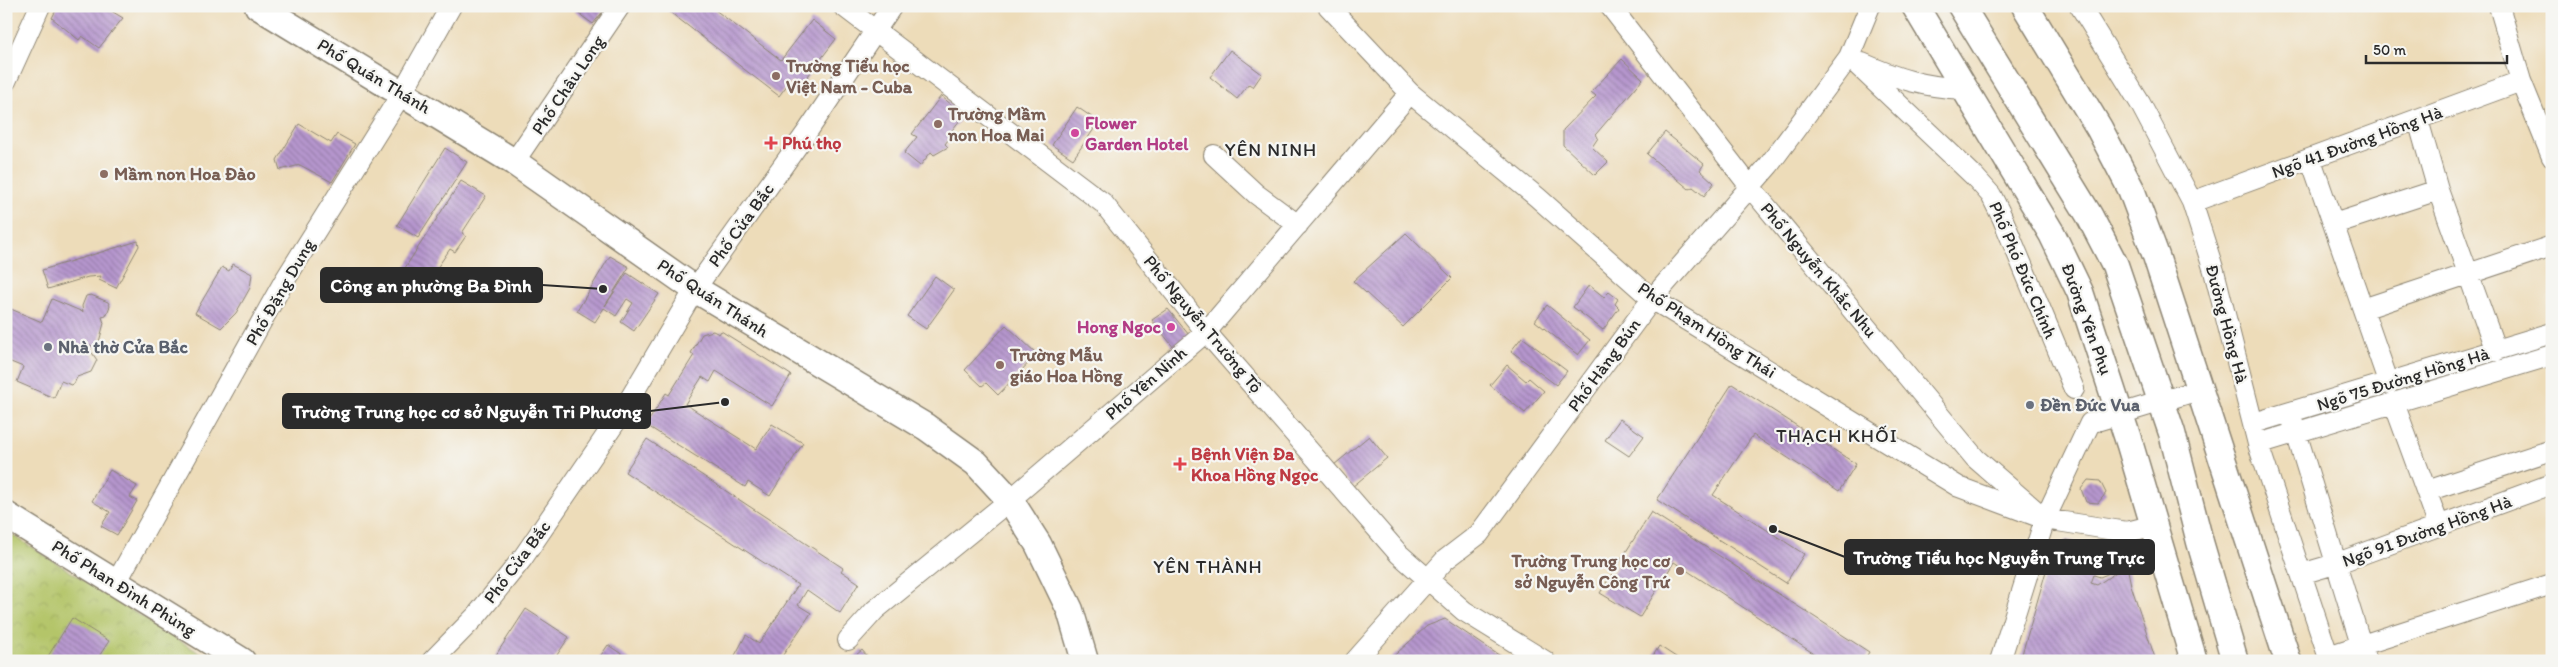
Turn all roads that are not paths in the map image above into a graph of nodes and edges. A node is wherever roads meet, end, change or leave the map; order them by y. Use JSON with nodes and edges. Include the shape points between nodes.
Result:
{"nodes":[{"id":1,"x":40,"y":6,"type":"edge"},
{"id":2,"x":258,"y":6,"type":"edge"},
{"id":3,"x":451,"y":6,"type":"edge"},
{"id":4,"x":620,"y":6,"type":"edge"},
{"id":5,"x":843,"y":6,"type":"edge"},
{"id":6,"x":892,"y":6,"type":"edge"},
{"id":7,"x":1328,"y":6,"type":"edge"},
{"id":8,"x":1610,"y":6,"type":"edge"},
{"id":9,"x":1870,"y":6,"type":"edge"},
{"id":10,"x":1915,"y":6,"type":"edge"},
{"id":11,"x":1961,"y":6,"type":"edge"},
{"id":12,"x":2025,"y":6,"type":"edge"},
{"id":13,"x":2080,"y":6,"type":"edge"},
{"id":14,"x":2499,"y":6,"type":"edge"},
{"id":15,"x":876,"y":31,"type":"junction"},
{"id":16,"x":1848,"y":57,"type":"junction"},
{"id":17,"x":6,"y":81,"type":"edge"},
{"id":18,"x":2521,"y":81,"type":"junction"},
{"id":19,"x":1964,"y":89,"type":"junction"},
{"id":20,"x":402,"y":93,"type":"junction"},
{"id":21,"x":1410,"y":93,"type":"junction"},
{"id":22,"x":2418,"y":120,"type":"junction"},
{"id":23,"x":1214,"y":155,"type":"dead end"},
{"id":24,"x":2552,"y":157,"type":"edge"},
{"id":25,"x":2311,"y":160,"type":"junction"},
{"id":26,"x":514,"y":162,"type":"junction"},
{"id":27,"x":1751,"y":188,"type":"junction"},
{"id":28,"x":2438,"y":190,"type":"junction"},
{"id":29,"x":2192,"y":202,"type":"junction"},
{"id":30,"x":2334,"y":224,"type":"junction"},
{"id":31,"x":1298,"y":225,"type":"junction"},
{"id":32,"x":2552,"y":246,"type":"edge"},
{"id":33,"x":2469,"y":273,"type":"junction"},
{"id":34,"x":695,"y":289,"type":"junction"},
{"id":35,"x":1652,"y":299,"type":"junction"},
{"id":36,"x":2363,"y":309,"type":"junction"},
{"id":37,"x":1206,"y":332,"type":"junction"},
{"id":38,"x":2552,"y":332,"type":"edge"},
{"id":39,"x":2496,"y":351,"type":"junction"},
{"id":40,"x":2552,"y":355,"type":"edge"},
{"id":41,"x":2074,"y":389,"type":"dead end"},
{"id":42,"x":2199,"y":390,"type":"junction"},
{"id":43,"x":2392,"y":393,"type":"junction"},
{"id":44,"x":2162,"y":400,"type":"junction"},
{"id":45,"x":2120,"y":414,"type":"junction"},
{"id":46,"x":2293,"y":422,"type":"junction"},
{"id":47,"x":2254,"y":424,"type":"junction"},
{"id":48,"x":2258,"y":444,"type":"junction"},
{"id":49,"x":2552,"y":450,"type":"edge"},
{"id":50,"x":1975,"y":458,"type":"junction"},
{"id":51,"x":2552,"y":484,"type":"edge"},
{"id":52,"x":1959,"y":487,"type":"junction"},
{"id":53,"x":2426,"y":491,"type":"junction"},
{"id":54,"x":1010,"y":500,"type":"junction"},
{"id":55,"x":6,"y":515,"type":"edge"},
{"id":56,"x":2045,"y":519,"type":"junction"},
{"id":57,"x":2155,"y":525,"type":"junction"},
{"id":58,"x":2439,"y":526,"type":"junction"},
{"id":59,"x":2335,"y":564,"type":"junction"},
{"id":60,"x":2301,"y":574,"type":"junction"},
{"id":61,"x":1427,"y":580,"type":"junction"},
{"id":62,"x":116,"y":583,"type":"junction"},
{"id":63,"x":2552,"y":584,"type":"edge"},
{"id":64,"x":848,"y":640,"type":"dead end"},
{"id":65,"x":2364,"y":653,"type":"edge"},
{"id":66,"x":2329,"y":659,"type":"edge"},
{"id":67,"x":242,"y":661,"type":"edge"},
{"id":68,"x":432,"y":661,"type":"edge"},
{"id":69,"x":1085,"y":661,"type":"edge"},
{"id":70,"x":1355,"y":661,"type":"edge"},
{"id":71,"x":1545,"y":661,"type":"edge"},
{"id":72,"x":2000,"y":661,"type":"edge"},
{"id":73,"x":2194,"y":661,"type":"edge"},
{"id":74,"x":2235,"y":661,"type":"edge"},
{"id":75,"x":2288,"y":661,"type":"edge"}],
"edges":[{"from":1,"to":17,"type":"street"},
{"from":2,"to":20,"type":"main road","name":"Phố Quán Thánh"},
{"from":3,"to":20,"type":"street","name":"Phố Đặng Dung"},
{"from":4,"to":26,"type":"street","name":"Phố Châu Long"},
{"from":5,"to":15,"type":"street","name":"Phố Nguyễn Trường Tộ"},
{"from":6,"to":15,"type":"street","name":"Phố Cửa Bắc"},
{"from":7,"to":21,"type":"street","name":"Phố Phạm Hồng Thái"},
{"from":8,"to":27,"type":"street","name":"Phố Nguyễn Khắc Nhu"},
{"from":9,"to":16,"type":"street","name":"Phố Hàng Bún"},
{"from":10,"to":19,"type":"main road","name":"Đường Yên Phụ"},
{"from":11,"to":44,"type":"main road","via":[[2089,215],[2115,265]]},
{"from":12,"to":42,"type":"main road","via":[[2099,128],[2131,190]]},
{"from":13,"to":29,"type":"street","name":"Đường Hồng Hà","via":[[2140,104]]},
{"from":14,"to":18,"type":"street"},
{"from":15,"to":34,"type":"street","name":"Phố Cửa Bắc"},
{"from":15,"to":37,"type":"street","name":"Phố Nguyễn Trường Tộ","via":[[1102,203]]},
{"from":16,"to":19,"type":"street","via":[[1900,80],[1933,88]]},
{"from":16,"to":27,"type":"street","name":"Phố Hàng Bún"},
{"from":16,"to":41,"type":"street","name":"Phố Phó Đức Chính","via":[[1991,195]]},
{"from":18,"to":22,"type":"street","name":"Ngõ 41 Đường Hồng Hà"},
{"from":18,"to":24,"type":"street"},
{"from":19,"to":45,"type":"main road","name":"Đường Yên Phụ","via":[[2067,261]]},
{"from":20,"to":26,"type":"main road","name":"Phố Quán Thánh"},
{"from":20,"to":62,"type":"street","name":"Phố Đặng Dung","via":[[283,283]]},
{"from":21,"to":31,"type":"street","name":"Phố Yên Ninh"},
{"from":21,"to":35,"type":"street","name":"Phố Phạm Hồng Thái","via":[[1537,197]]},
{"from":22,"to":25,"type":"street","name":"Ngõ 41 Đường Hồng Hà"},
{"from":22,"to":28,"type":"street"},
{"from":23,"to":31,"type":"street","via":[[1256,194]]},
{"from":25,"to":29,"type":"street","name":"Ngõ 41 Đường Hồng Hà"},
{"from":25,"to":30,"type":"street"},
{"from":26,"to":34,"type":"main road","name":"Phố Quán Thánh"},
{"from":27,"to":35,"type":"street","name":"Phố Hàng Bún"},
{"from":27,"to":50,"type":"street","name":"Phố Nguyễn Khắc Nhu"},
{"from":28,"to":30,"type":"street"},
{"from":28,"to":33,"type":"street"},
{"from":29,"to":47,"type":"street","name":"Đường Hồng Hà","via":[[2214,271]]},
{"from":30,"to":36,"type":"street"},
{"from":31,"to":37,"type":"street","name":"Phố Yên Ninh"},
{"from":32,"to":33,"type":"street"},
{"from":33,"to":36,"type":"street"},
{"from":33,"to":39,"type":"street"},
{"from":34,"to":54,"type":"main road","name":"Phố Quán Thánh","via":[[926,427],[976,463]]},
{"from":34,"to":68,"type":"street","name":"Phố Cửa Bắc","via":[[619,417],[522,559],[477,615]]},
{"from":35,"to":52,"type":"street","name":"Phố Phạm Hồng Thái"},
{"from":35,"to":61,"type":"street","name":"Phố Hàng Bún","via":[[1479,534]]},
{"from":36,"to":43,"type":"street"},
{"from":37,"to":54,"type":"street","name":"Phố Yên Ninh"},
{"from":37,"to":61,"type":"street","name":"Phố Nguyễn Trường Tộ","via":[[1399,554]]},
{"from":38,"to":39,"type":"street","name":"Ngõ 75 Đường Hồng Hà"},
{"from":39,"to":43,"type":"street","name":"Ngõ 75 Đường Hồng Hà"},
{"from":40,"to":43,"type":"street","name":"Ngõ 75 Đường Hồng Hà"},
{"from":42,"to":44,"type":"street"},
{"from":42,"to":75,"type":"main road"},
{"from":43,"to":46,"type":"street","name":"Ngõ 75 Đường Hồng Hà"},
{"from":43,"to":53,"type":"street"},
{"from":44,"to":45,"type":"street"},
{"from":44,"to":74,"type":"main road"},
{"from":45,"to":56,"type":"street","via":[[2090,423]]},
{"from":45,"to":57,"type":"main road","name":"Đường Yên Phụ"},
{"from":46,"to":47,"type":"street","name":"Ngõ 75 Đường Hồng Hà"},
{"from":46,"to":48,"type":"street","name":"Ngõ 75 Đường Hồng Hà"},
{"from":46,"to":59,"type":"street"},
{"from":47,"to":48,"type":"street","name":"Đường Hồng Hà"},
{"from":48,"to":60,"type":"street","name":"Đường Hồng Hà"},
{"from":49,"to":53,"type":"street","name":"Ngõ 91 Đường Hồng Hà"},
{"from":50,"to":52,"type":"street","via":[[1974,478],[1971,483]]},
{"from":50,"to":56,"type":"street","name":"Phố Nguyễn Khắc Nhu"},
{"from":51,"to":58,"type":"street","name":"Ngõ 91 Đường Hồng Hà"},
{"from":52,"to":56,"type":"street","name":"Phố Phạm Hồng Thái"},
{"from":53,"to":58,"type":"street"},
{"from":54,"to":64,"type":"street","name":"Phố Yên Ninh","via":[[875,610]]},
{"from":54,"to":69,"type":"main road","name":"Phố Quán Thánh","via":[[1056,579],[1070,610]]},
{"from":55,"to":62,"type":"main road","name":"Phố Phan Đình Phùng"},
{"from":56,"to":57,"type":"street","name":"Phố Phạm Hồng Thái","via":[[2127,532]]},
{"from":56,"to":72,"type":"street"},
{"from":57,"to":73,"type":"main road","name":"Đường Yên Phụ"},
{"from":58,"to":59,"type":"street","name":"Ngõ 91 Đường Hồng Hà"},
{"from":59,"to":60,"type":"street","name":"Ngõ 91 Đường Hồng Hà"},
{"from":59,"to":65,"type":"street"},
{"from":60,"to":66,"type":"street","name":"Đường Hồng Hà"},
{"from":61,"to":70,"type":"street","name":"Phố Hàng Bún"},
{"from":61,"to":71,"type":"street","name":"Phố Nguyễn Trường Tộ","via":[[1464,612]]},
{"from":62,"to":67,"type":"main road","name":"Phố Phan Đình Phùng"},
{"from":63,"to":65,"type":"street"},
{"from":65,"to":66,"type":"street"}]}
